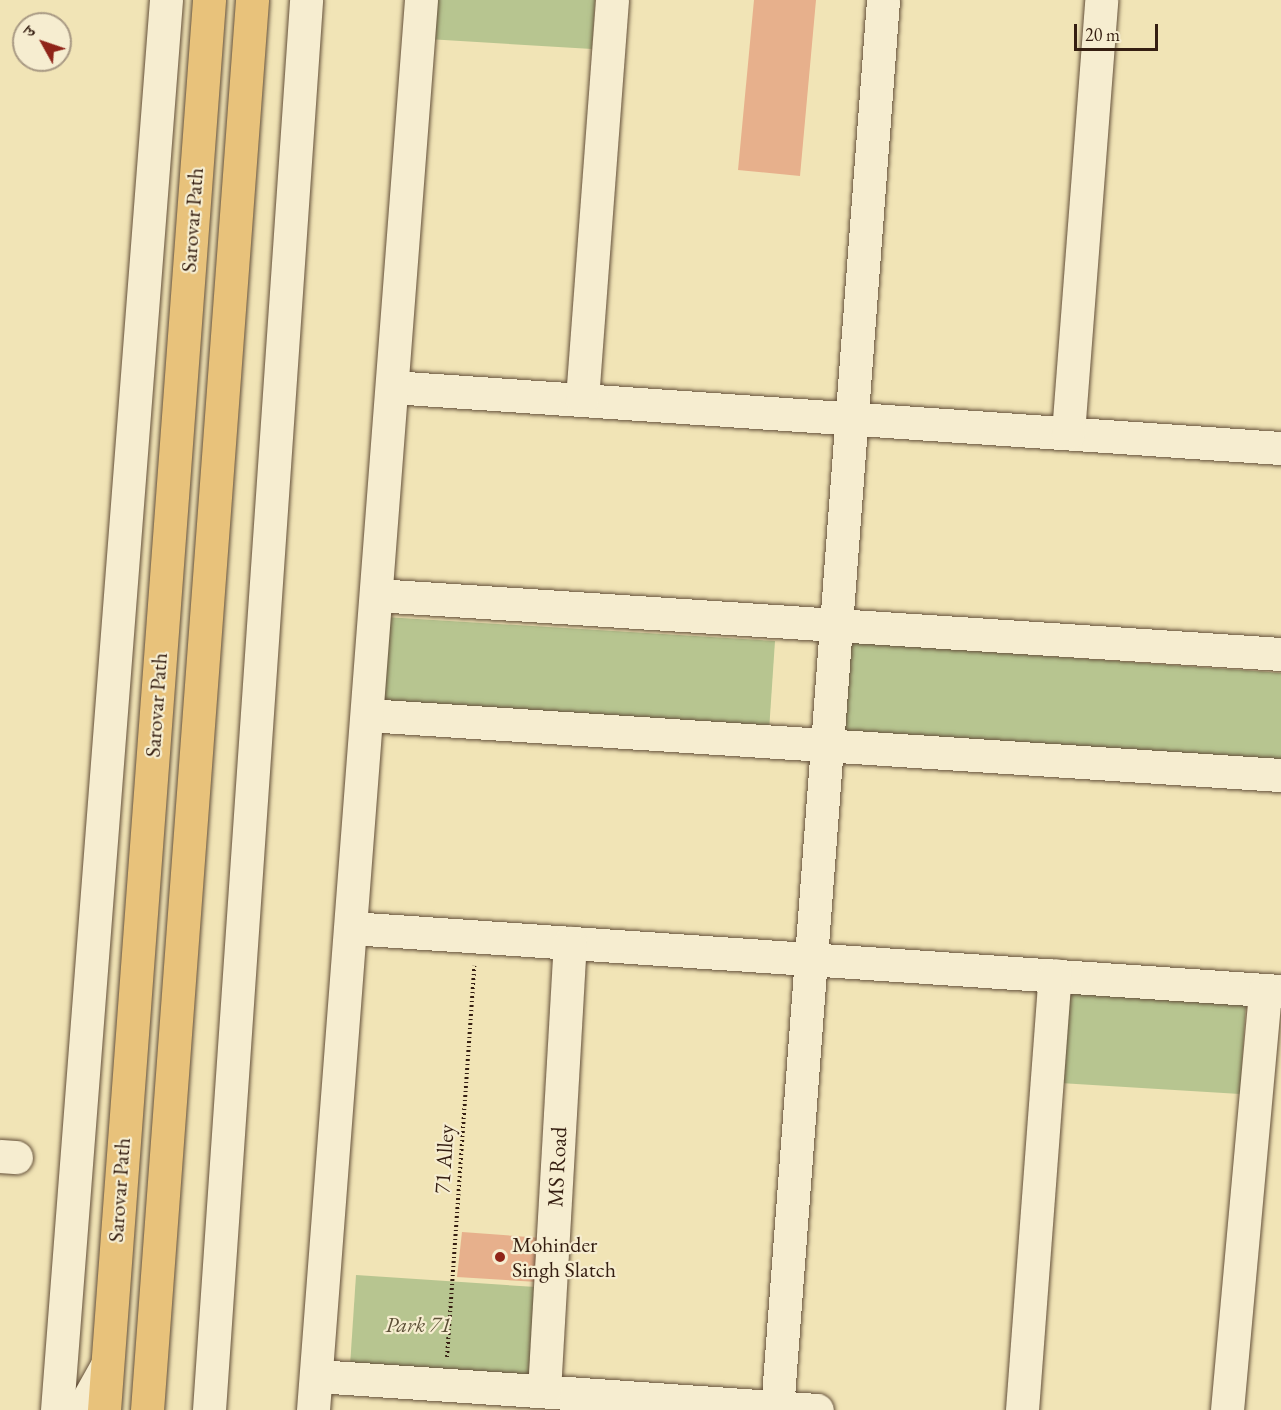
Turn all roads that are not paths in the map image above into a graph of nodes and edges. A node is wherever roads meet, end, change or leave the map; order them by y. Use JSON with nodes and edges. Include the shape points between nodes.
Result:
{"nodes":[{"id":1,"x":166,"y":0,"type":"edge"},
{"id":2,"x":209,"y":0,"type":"edge"},
{"id":3,"x":252,"y":0,"type":"edge"},
{"id":4,"x":306,"y":0,"type":"edge"},
{"id":5,"x":421,"y":0,"type":"edge"},
{"id":6,"x":612,"y":0,"type":"edge"},
{"id":7,"x":883,"y":0,"type":"edge"},
{"id":8,"x":1101,"y":0,"type":"edge"},
{"id":9,"x":392,"y":387,"type":"junction"},
{"id":10,"x":582,"y":399,"type":"junction"},
{"id":11,"x":851,"y":419,"type":"junction"},
{"id":12,"x":1068,"y":433,"type":"junction"},
{"id":13,"x":1281,"y":448,"type":"edge"},
{"id":14,"x":376,"y":595,"type":"junction"},
{"id":15,"x":835,"y":627,"type":"junction"},
{"id":16,"x":1281,"y":654,"type":"edge"},
{"id":17,"x":367,"y":715,"type":"junction"},
{"id":18,"x":826,"y":747,"type":"junction"},
{"id":19,"x":1281,"y":775,"type":"edge"},
{"id":20,"x":351,"y":928,"type":"junction"},
{"id":21,"x":570,"y":943,"type":"junction"},
{"id":22,"x":810,"y":960,"type":"junction"},
{"id":23,"x":1055,"y":975,"type":"junction"},
{"id":24,"x":1273,"y":991,"type":"edge"},
{"id":25,"x":106,"y":1367,"type":"junction"},
{"id":26,"x":317,"y":1376,"type":"junction"},
{"id":27,"x":544,"y":1391,"type":"junction"},
{"id":28,"x":777,"y":1409,"type":"edge"},
{"id":29,"x":57,"y":1410,"type":"edge"},
{"id":30,"x":82,"y":1410,"type":"edge"},
{"id":31,"x":104,"y":1410,"type":"edge"},
{"id":32,"x":147,"y":1410,"type":"edge"},
{"id":33,"x":209,"y":1410,"type":"edge"},
{"id":34,"x":313,"y":1410,"type":"edge"},
{"id":35,"x":817,"y":1410,"type":"edge"},
{"id":36,"x":1022,"y":1410,"type":"edge"},
{"id":37,"x":1227,"y":1410,"type":"edge"}],
"edges":[{"from":1,"to":29,"type":"street"},
{"from":2,"to":25,"type":"main road","name":"Sarovar Path"},
{"from":3,"to":32,"type":"main road","name":"Sarovar Path"},
{"from":4,"to":33,"type":"street"},
{"from":5,"to":9,"type":"street"},
{"from":6,"to":10,"type":"street"},
{"from":7,"to":11,"type":"street"},
{"from":8,"to":12,"type":"street"},
{"from":9,"to":10,"type":"street"},
{"from":9,"to":14,"type":"street"},
{"from":10,"to":11,"type":"street"},
{"from":11,"to":12,"type":"street"},
{"from":11,"to":15,"type":"street"},
{"from":12,"to":13,"type":"street"},
{"from":14,"to":15,"type":"street"},
{"from":14,"to":17,"type":"street"},
{"from":15,"to":16,"type":"street"},
{"from":15,"to":18,"type":"street"},
{"from":17,"to":18,"type":"street"},
{"from":17,"to":20,"type":"street"},
{"from":18,"to":19,"type":"street"},
{"from":18,"to":22,"type":"street"},
{"from":20,"to":21,"type":"street"},
{"from":20,"to":26,"type":"street"},
{"from":21,"to":22,"type":"street"},
{"from":21,"to":27,"type":"street","name":"MS Road"},
{"from":22,"to":23,"type":"street"},
{"from":22,"to":28,"type":"street"},
{"from":23,"to":24,"type":"street"},
{"from":23,"to":36,"type":"street"},
{"from":24,"to":37,"type":"street"},
{"from":25,"to":30,"type":"street"},
{"from":25,"to":31,"type":"main road","name":"Sarovar Path"},
{"from":26,"to":27,"type":"street"},
{"from":26,"to":34,"type":"street"},
{"from":27,"to":28,"type":"street"},
{"from":28,"to":35,"type":"street"}]}
